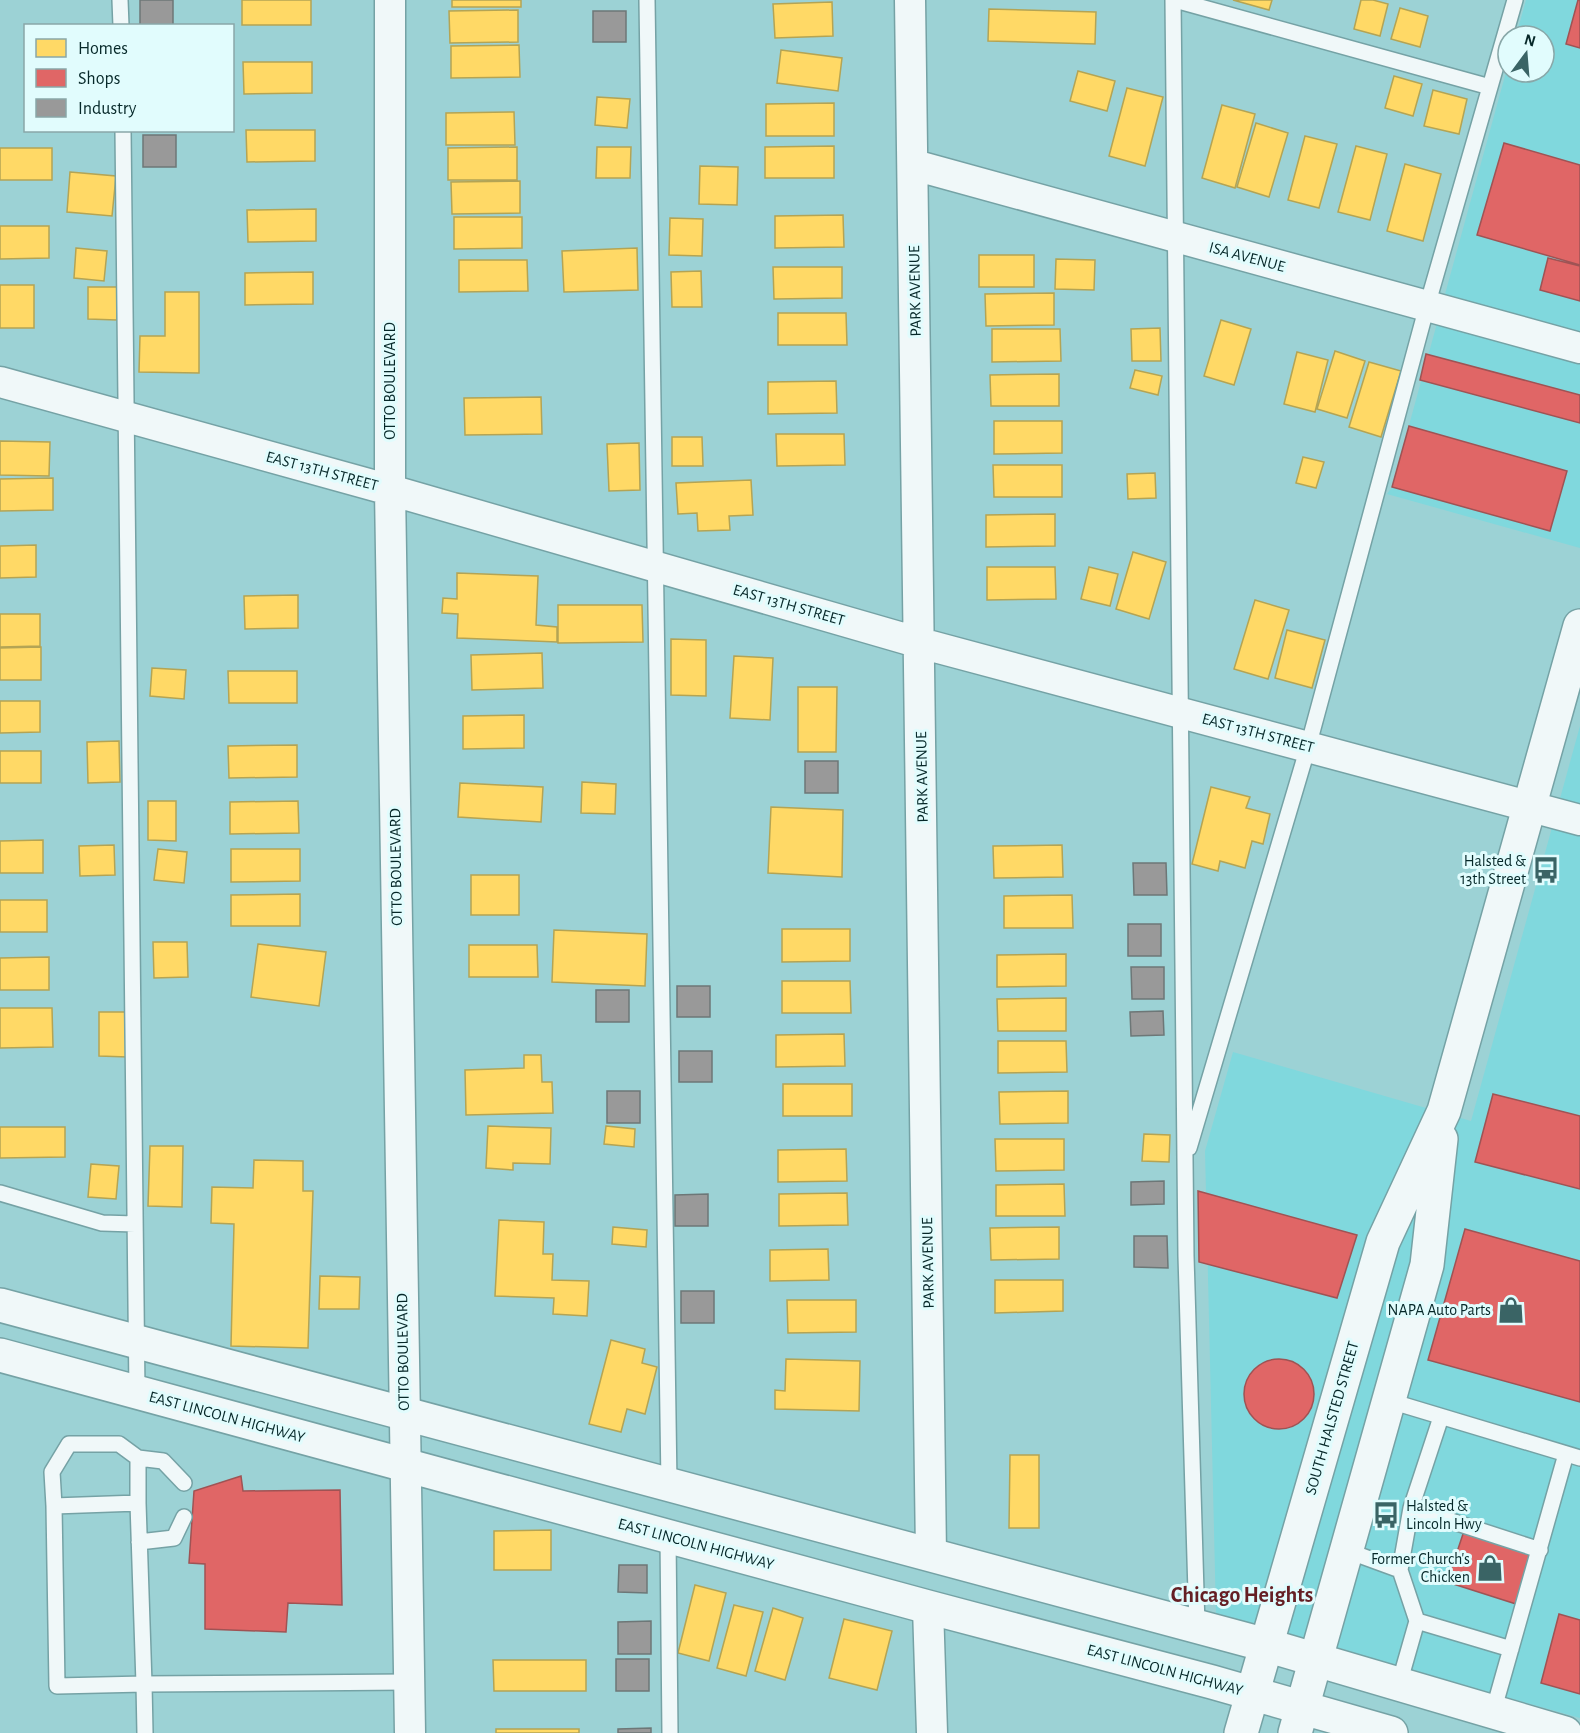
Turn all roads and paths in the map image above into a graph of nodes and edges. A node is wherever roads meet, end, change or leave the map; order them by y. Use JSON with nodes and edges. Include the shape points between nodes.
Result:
{"nodes":[{"id":1,"x":120,"y":0,"type":"edge"},
{"id":2,"x":390,"y":0,"type":"edge"},
{"id":3,"x":647,"y":0,"type":"edge"},
{"id":4,"x":910,"y":0,"type":"edge"},
{"id":5,"x":1174,"y":0,"type":"edge"},
{"id":6,"x":1515,"y":0,"type":"edge"},
{"id":7,"x":121,"y":24,"type":"edge"},
{"id":8,"x":1490,"y":87,"type":"junction"},
{"id":9,"x":123,"y":132,"type":"edge"},
{"id":10,"x":914,"y":165,"type":"junction"},
{"id":11,"x":1176,"y":237,"type":"junction"},
{"id":12,"x":1427,"y":306,"type":"junction"},
{"id":13,"x":1580,"y":348,"type":"edge"},
{"id":14,"x":0,"y":382,"type":"edge"},
{"id":15,"x":127,"y":417,"type":"junction"},
{"id":16,"x":390,"y":490,"type":"junction"},
{"id":17,"x":656,"y":567,"type":"junction"},
{"id":18,"x":1580,"y":627,"type":"edge"},
{"id":19,"x":920,"y":643,"type":"junction"},
{"id":20,"x":1179,"y":712,"type":"junction"},
{"id":21,"x":1308,"y":747,"type":"junction"},
{"id":22,"x":1530,"y":806,"type":"junction"},
{"id":23,"x":1580,"y":820,"type":"edge"},
{"id":24,"x":1444,"y":1111,"type":"junction"},
{"id":25,"x":1184,"y":1163,"type":"junction"},
{"id":26,"x":0,"y":1193,"type":"edge"},
{"id":27,"x":135,"y":1224,"type":"junction"},
{"id":28,"x":0,"y":1305,"type":"edge"},
{"id":29,"x":136,"y":1341,"type":"junction"},
{"id":30,"x":0,"y":1355,"type":"edge"},
{"id":31,"x":137,"y":1392,"type":"junction"},
{"id":32,"x":1389,"y":1401,"type":"junction"},
{"id":33,"x":404,"y":1413,"type":"junction"},
{"id":34,"x":1441,"y":1417,"type":"junction"},
{"id":35,"x":1573,"y":1456,"type":"edge"},
{"id":36,"x":138,"y":1458,"type":"junction"},
{"id":37,"x":405,"y":1466,"type":"junction"},
{"id":38,"x":184,"y":1483,"type":"dead end"},
{"id":39,"x":669,"y":1484,"type":"junction"},
{"id":40,"x":138,"y":1503,"type":"junction"},
{"id":41,"x":54,"y":1506,"type":"junction"},
{"id":42,"x":1411,"y":1508,"type":"junction"},
{"id":43,"x":184,"y":1517,"type":"dead end"},
{"id":44,"x":668,"y":1537,"type":"junction"},
{"id":45,"x":140,"y":1542,"type":"junction"},
{"id":46,"x":1540,"y":1550,"type":"junction"},
{"id":47,"x":1348,"y":1551,"type":"junction"},
{"id":48,"x":931,"y":1555,"type":"junction"},
{"id":49,"x":1400,"y":1570,"type":"junction"},
{"id":50,"x":928,"y":1607,"type":"junction"},
{"id":51,"x":1417,"y":1621,"type":"junction"},
{"id":52,"x":1197,"y":1626,"type":"junction"},
{"id":53,"x":1266,"y":1645,"type":"junction"},
{"id":54,"x":1511,"y":1649,"type":"junction"},
{"id":55,"x":1317,"y":1660,"type":"junction"},
{"id":56,"x":409,"y":1682,"type":"junction"},
{"id":57,"x":144,"y":1684,"type":"junction"},
{"id":58,"x":1399,"y":1684,"type":"junction"},
{"id":59,"x":1251,"y":1693,"type":"junction"},
{"id":60,"x":1493,"y":1712,"type":"junction"},
{"id":61,"x":1299,"y":1720,"type":"edge"},
{"id":62,"x":145,"y":1733,"type":"edge"},
{"id":63,"x":410,"y":1733,"type":"edge"},
{"id":64,"x":670,"y":1733,"type":"edge"},
{"id":65,"x":932,"y":1733,"type":"edge"},
{"id":66,"x":1241,"y":1733,"type":"edge"},
{"id":67,"x":1391,"y":1733,"type":"edge"},
{"id":68,"x":1565,"y":1733,"type":"edge"}],
"edges":[{"from":1,"to":7,"type":"lane"},
{"from":2,"to":16,"type":"street","name":"OTTO BOULEVARD"},
{"from":3,"to":17,"type":"lane"},
{"from":4,"to":10,"type":"street","name":"PARK AVENUE"},
{"from":5,"to":8,"type":"lane"},
{"from":5,"to":11,"type":"lane"},
{"from":6,"to":8,"type":"lane"},
{"from":8,"to":12,"type":"lane"},
{"from":9,"to":15,"type":"lane"},
{"from":10,"to":11,"type":"street","name":"ISA AVENUE"},
{"from":10,"to":19,"type":"street","name":"PARK AVENUE"},
{"from":11,"to":12,"type":"street","name":"ISA AVENUE"},
{"from":11,"to":20,"type":"lane"},
{"from":12,"to":13,"type":"street","name":"ISA AVENUE"},
{"from":12,"to":21,"type":"lane"},
{"from":14,"to":15,"type":"street","name":"EAST 13TH STREET"},
{"from":15,"to":16,"type":"street","name":"EAST 13TH STREET"},
{"from":15,"to":27,"type":"lane"},
{"from":16,"to":17,"type":"street","name":"EAST 13TH STREET"},
{"from":16,"to":33,"type":"street","name":"OTTO BOULEVARD"},
{"from":17,"to":19,"type":"street","name":"EAST 13TH STREET"},
{"from":17,"to":39,"type":"lane"},
{"from":18,"to":22,"type":"main road","name":"SOUTH HALSTED STREET"},
{"from":19,"to":20,"type":"street","name":"EAST 13TH STREET"},
{"from":19,"to":48,"type":"street","name":"PARK AVENUE"},
{"from":20,"to":21,"type":"street","name":"EAST 13TH STREET"},
{"from":20,"to":25,"type":"lane"},
{"from":21,"to":22,"type":"street","name":"EAST 13TH STREET"},
{"from":21,"to":25,"type":"lane"},
{"from":22,"to":23,"type":"street","name":"EAST 13TH STREET"},
{"from":22,"to":24,"type":"main road","name":"SOUTH HALSTED STREET"},
{"from":24,"to":32,"type":"main road","name":"SOUTH HALSTED STREET","via":[[1427,1265]]},
{"from":24,"to":53,"type":"main road","name":"SOUTH HALSTED STREET","via":[[1383,1242]]},
{"from":25,"to":52,"type":"lane"},
{"from":26,"to":27,"type":"lane","via":[[102,1223]]},
{"from":27,"to":29,"type":"lane"},
{"from":28,"to":29,"type":"main road"},
{"from":29,"to":31,"type":"lane"},
{"from":29,"to":33,"type":"main road"},
{"from":30,"to":31,"type":"main road","name":"EAST LINCOLN HIGHWAY"},
{"from":31,"to":37,"type":"main road","name":"EAST LINCOLN HIGHWAY"},
{"from":32,"to":34,"type":"lane"},
{"from":32,"to":47,"type":"main road","name":"SOUTH HALSTED STREET"},
{"from":33,"to":37,"type":"street","name":"OTTO BOULEVARD"},
{"from":33,"to":39,"type":"main road"},
{"from":34,"to":35,"type":"lane"},
{"from":34,"to":42,"type":"lane"},
{"from":35,"to":46,"type":"lane"},
{"from":36,"to":38,"type":"lane","via":[[163,1461]]},
{"from":36,"to":40,"type":"lane"},
{"from":36,"to":41,"type":"lane","via":[[119,1444],[69,1444],[52,1472]]},
{"from":37,"to":44,"type":"main road","name":"EAST LINCOLN HIGHWAY"},
{"from":37,"to":56,"type":"street","name":"OTTO BOULEVARD"},
{"from":39,"to":48,"type":"main road"},
{"from":40,"to":41,"type":"lane"},
{"from":40,"to":45,"type":"lane"},
{"from":41,"to":57,"type":"lane","via":[[57,1686]]},
{"from":42,"to":46,"type":"lane"},
{"from":42,"to":49,"type":"lane"},
{"from":43,"to":45,"type":"lane","via":[[174,1538]]},
{"from":44,"to":50,"type":"main road","name":"EAST LINCOLN HIGHWAY"},
{"from":44,"to":64,"type":"lane"},
{"from":45,"to":57,"type":"lane"},
{"from":46,"to":54,"type":"lane"},
{"from":47,"to":49,"type":"lane"},
{"from":47,"to":55,"type":"main road","name":"SOUTH HALSTED STREET"},
{"from":48,"to":52,"type":"main road"},
{"from":49,"to":51,"type":"lane"},
{"from":50,"to":59,"type":"main road","name":"EAST LINCOLN HIGHWAY"},
{"from":50,"to":65,"type":"street"},
{"from":51,"to":54,"type":"lane"},
{"from":51,"to":58,"type":"lane"},
{"from":52,"to":53,"type":"main road"},
{"from":53,"to":55,"type":"main road"},
{"from":53,"to":59,"type":"main road","name":"SOUTH HALSTED STREET"},
{"from":54,"to":60,"type":"lane"},
{"from":55,"to":58,"type":"main road"},
{"from":55,"to":61,"type":"main road","name":"SOUTH HALSTED STREET"},
{"from":56,"to":57,"type":"lane"},
{"from":56,"to":63,"type":"street","name":"OTTO BOULEVARD"},
{"from":57,"to":62,"type":"lane"},
{"from":58,"to":60,"type":"main road"},
{"from":59,"to":61,"type":"main road","name":"EAST LINCOLN HIGHWAY"},
{"from":59,"to":66,"type":"main road","name":"SOUTH HALSTED STREET"},
{"from":60,"to":68,"type":"main road"},
{"from":61,"to":67,"type":"main road","name":"EAST LINCOLN HIGHWAY"}]}
